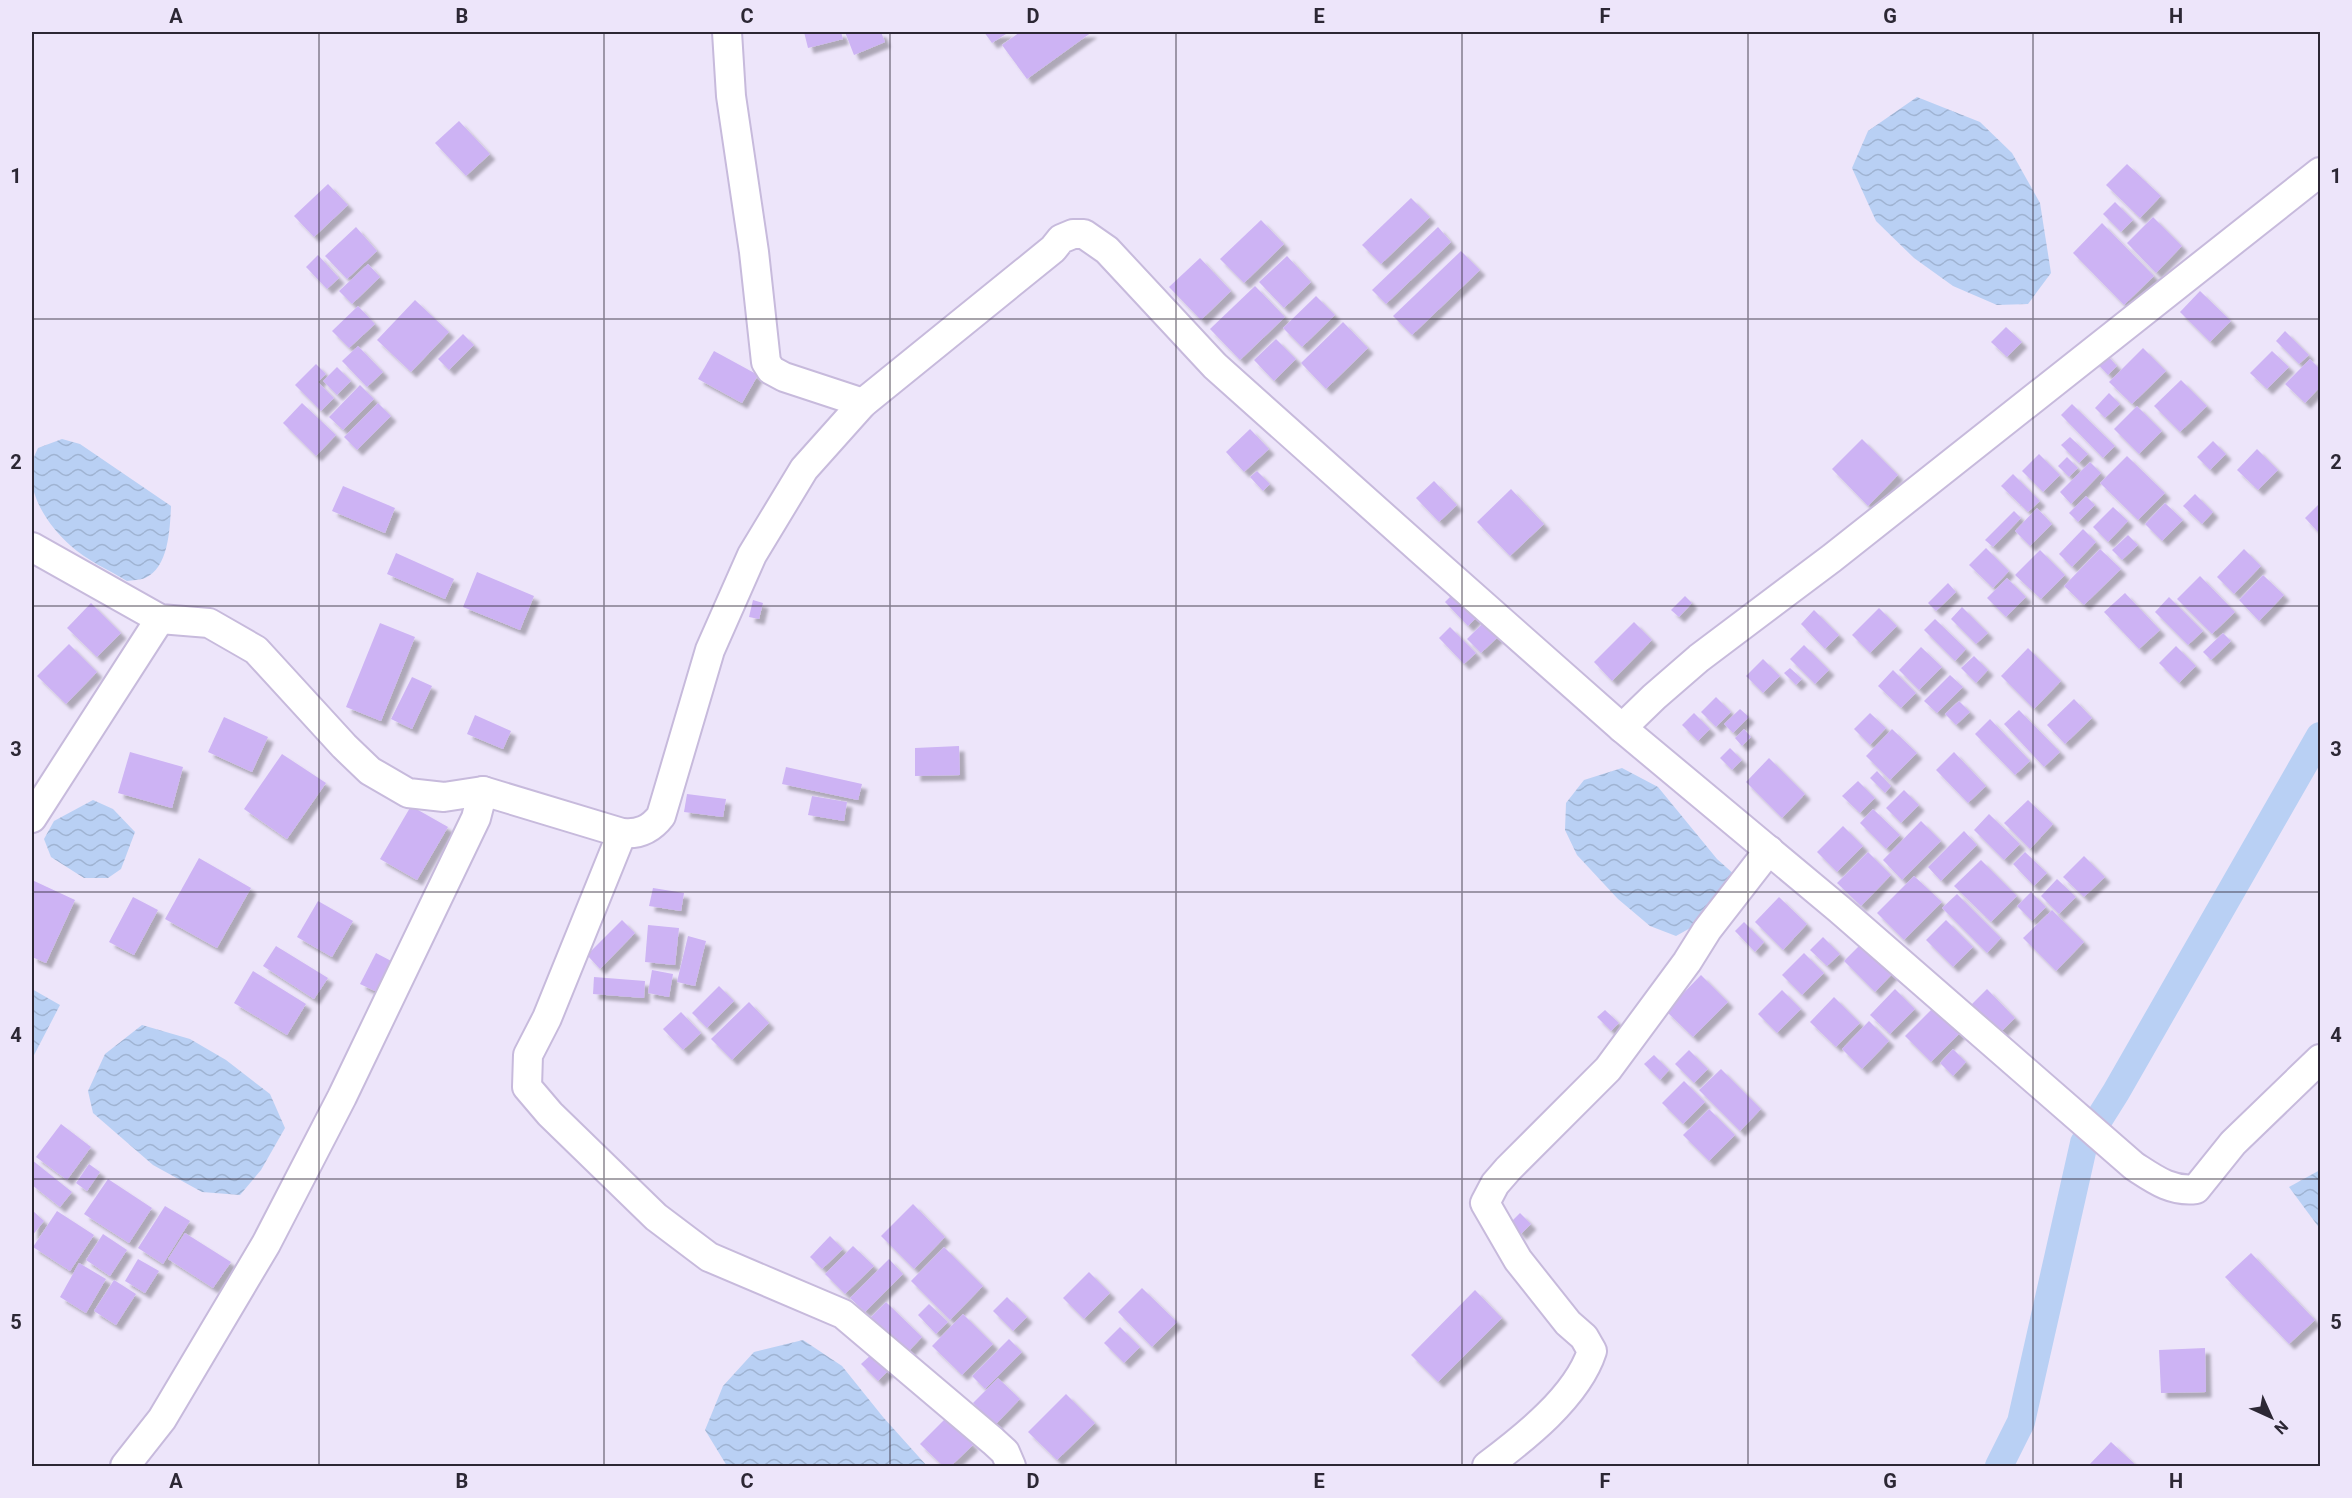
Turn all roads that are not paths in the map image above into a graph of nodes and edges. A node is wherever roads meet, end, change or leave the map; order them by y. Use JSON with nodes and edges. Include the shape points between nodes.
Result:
{"nodes":[{"id":1,"x":727,"y":32,"type":"edge"},
{"id":2,"x":2320,"y":172,"type":"edge"},
{"id":3,"x":863,"y":403,"type":"junction"},
{"id":4,"x":32,"y":547,"type":"edge"},
{"id":5,"x":160,"y":620,"type":"junction"},
{"id":6,"x":1622,"y":728,"type":"junction"},
{"id":7,"x":483,"y":791,"type":"junction"},
{"id":8,"x":32,"y":818,"type":"edge"},
{"id":9,"x":622,"y":833,"type":"junction"},
{"id":10,"x":1769,"y":850,"type":"junction"},
{"id":11,"x":2320,"y":1059,"type":"edge"},
{"id":12,"x":125,"y":1467,"type":"edge"},
{"id":13,"x":1011,"y":1467,"type":"edge"},
{"id":14,"x":1487,"y":1467,"type":"edge"}],
"edges":[{"from":1,"to":3,"type":"street","via":[[731,96],[766,362],[784,377]]},
{"from":2,"to":6,"type":"street","via":[[1832,558],[1699,658]]},
{"from":3,"to":6,"type":"street","via":[[1061,239],[1084,234],[1107,250],[1215,366]]},
{"from":3,"to":9,"type":"street","via":[[804,469],[752,555],[710,650],[661,816],[655,825],[635,834]]},
{"from":4,"to":5,"type":"street"},
{"from":5,"to":7,"type":"street","via":[[209,623],[256,650],[370,771],[408,793],[444,797]]},
{"from":5,"to":8,"type":"street"},
{"from":6,"to":10,"type":"street"},
{"from":7,"to":9,"type":"street"},
{"from":7,"to":12,"type":"street","via":[[476,818],[363,1054],[266,1244],[162,1419]]},
{"from":9,"to":13,"type":"street","via":[[547,1018],[528,1055],[526,1088],[656,1217],[709,1257],[843,1314],[993,1441],[1005,1452]]},
{"from":10,"to":11,"type":"street","via":[[2134,1166],[2165,1185],[2196,1190],[2233,1143]]},
{"from":10,"to":14,"type":"street","via":[[1608,1069],[1508,1169],[1485,1203],[1518,1260],[1592,1351],[1588,1365],[1569,1392],[1523,1439]]}]}
